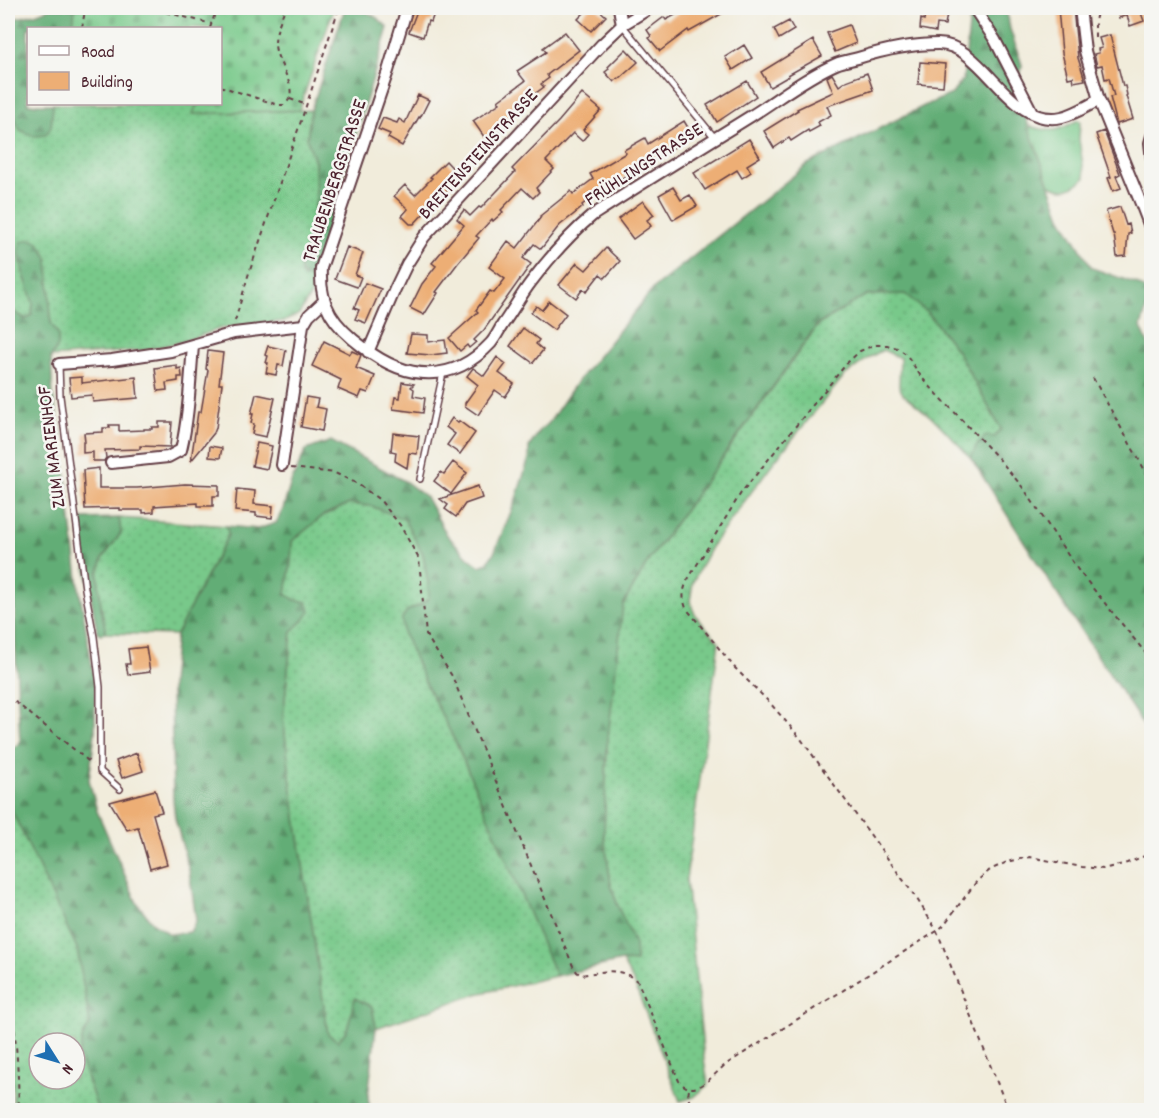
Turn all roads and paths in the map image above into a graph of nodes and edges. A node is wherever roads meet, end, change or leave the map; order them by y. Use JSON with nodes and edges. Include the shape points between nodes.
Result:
{"nodes":[{"id":1,"x":86,"y":8,"type":"edge"},
{"id":2,"x":149,"y":8,"type":"edge"},
{"id":3,"x":217,"y":8,"type":"edge"},
{"id":4,"x":285,"y":8,"type":"edge"},
{"id":5,"x":339,"y":8,"type":"edge"},
{"id":6,"x":407,"y":8,"type":"edge"},
{"id":7,"x":619,"y":8,"type":"edge"},
{"id":8,"x":650,"y":8,"type":"edge"},
{"id":9,"x":974,"y":8,"type":"edge"},
{"id":10,"x":1080,"y":8,"type":"edge"},
{"id":11,"x":212,"y":24,"type":"junction"},
{"id":12,"x":622,"y":25,"type":"junction"},
{"id":13,"x":82,"y":27,"type":"edge"},
{"id":14,"x":210,"y":27,"type":"edge"},
{"id":15,"x":222,"y":87,"type":"edge"},
{"id":16,"x":290,"y":99,"type":"junction"},
{"id":17,"x":1099,"y":100,"type":"junction"},
{"id":18,"x":307,"y":105,"type":"junction"},
{"id":19,"x":1032,"y":113,"type":"junction"},
{"id":20,"x":1152,"y":136,"type":"edge"},
{"id":21,"x":715,"y":138,"type":"junction"},
{"id":22,"x":1152,"y":160,"type":"edge"},
{"id":23,"x":1151,"y":198,"type":"edge"},
{"id":24,"x":1142,"y":206,"type":"junction"},
{"id":25,"x":1152,"y":232,"type":"edge"},
{"id":26,"x":324,"y":301,"type":"junction"},
{"id":27,"x":303,"y":325,"type":"junction"},
{"id":28,"x":234,"y":333,"type":"junction"},
{"id":29,"x":193,"y":346,"type":"junction"},
{"id":30,"x":368,"y":352,"type":"junction"},
{"id":31,"x":59,"y":364,"type":"joint"},
{"id":32,"x":442,"y":373,"type":"junction"},
{"id":33,"x":1093,"y":378,"type":"dead end"},
{"id":34,"x":111,"y":463,"type":"dead end"},
{"id":35,"x":282,"y":465,"type":"joint"},
{"id":36,"x":420,"y":479,"type":"dead end"},
{"id":37,"x":1152,"y":483,"type":"edge"},
{"id":38,"x":1152,"y":661,"type":"edge"},
{"id":39,"x":8,"y":696,"type":"edge"},
{"id":40,"x":100,"y":771,"type":"junction"},
{"id":41,"x":120,"y":789,"type":"dead end"},
{"id":42,"x":1152,"y":853,"type":"edge"},
{"id":43,"x":937,"y":931,"type":"junction"},
{"id":44,"x":8,"y":994,"type":"edge"},
{"id":45,"x":689,"y":1090,"type":"junction"},
{"id":46,"x":19,"y":1110,"type":"edge"},
{"id":47,"x":691,"y":1110,"type":"edge"},
{"id":48,"x":1008,"y":1110,"type":"edge"}],
"edges":[{"from":1,"to":13,"type":"path"},
{"from":2,"to":11,"type":"path"},
{"from":3,"to":11,"type":"path"},
{"from":4,"to":16,"type":"path","via":[[275,47],[290,86]]},
{"from":5,"to":18,"type":"path"},
{"from":6,"to":26,"type":"street","name":"TRAUBENBERGSTRASSE","via":[[321,268]]},
{"from":7,"to":12,"type":"street"},
{"from":8,"to":12,"type":"street","name":"BREITENSTEINSTRASSE"},
{"from":9,"to":19,"type":"street"},
{"from":10,"to":17,"type":"street","via":[[1085,51]]},
{"from":11,"to":14,"type":"path"},
{"from":12,"to":21,"type":"lane"},
{"from":12,"to":30,"type":"street","name":"BREITENSTEINSTRASSE","via":[[424,237],[395,288]]},
{"from":15,"to":16,"type":"path","via":[[278,105]]},
{"from":16,"to":18,"type":"path"},
{"from":17,"to":19,"type":"street","via":[[1062,117]]},
{"from":17,"to":24,"type":"street"},
{"from":18,"to":28,"type":"path","via":[[248,276]]},
{"from":19,"to":21,"type":"street","name":"FRÜHLINGSTRASSE","via":[[1013,101],[955,47],[910,45],[836,64]]},
{"from":20,"to":22,"type":"street"},
{"from":21,"to":32,"type":"street","name":"FRÜHLINGSTRASSE","via":[[579,226],[529,284],[492,342],[475,358]]},
{"from":23,"to":24,"type":"street"},
{"from":24,"to":25,"type":"street"},
{"from":26,"to":27,"type":"street"},
{"from":26,"to":30,"type":"street","name":"FRÜHLINGSTRASSE","via":[[342,330]]},
{"from":27,"to":28,"type":"street","name":"ZUM MARIENHOF"},
{"from":27,"to":35,"type":"street"},
{"from":28,"to":29,"type":"street","name":"ZUM MARIENHOF"},
{"from":29,"to":31,"type":"street","name":"ZUM MARIENHOF"},
{"from":29,"to":34,"type":"street","via":[[181,450],[168,457]]},
{"from":30,"to":32,"type":"street","name":"FRÜHLINGSTRASSE","via":[[406,370]]},
{"from":31,"to":40,"type":"lane","name":"ZUM MARIENHOF","via":[[60,396],[100,687]]},
{"from":32,"to":36,"type":"lane"},
{"from":33,"to":37,"type":"path"},
{"from":35,"to":45,"type":"path","via":[[335,473],[356,483],[380,500],[400,525],[419,559],[426,634],[452,676],[573,966],[581,975],[615,971],[638,982],[679,1082]]},
{"from":38,"to":43,"type":"path","via":[[1078,570],[1024,489],[922,378],[906,354],[887,345],[874,345],[848,362],[741,493],[687,581],[683,600],[735,668],[801,739]]},
{"from":39,"to":40,"type":"path"},
{"from":40,"to":41,"type":"lane"},
{"from":42,"to":43,"type":"path","via":[[1103,869],[1030,857],[1007,862],[977,881]]},
{"from":43,"to":45,"type":"path","via":[[725,1065],[704,1084]]},
{"from":43,"to":48,"type":"path"},
{"from":44,"to":46,"type":"path","via":[[18,1065]]},
{"from":45,"to":47,"type":"path"}]}
